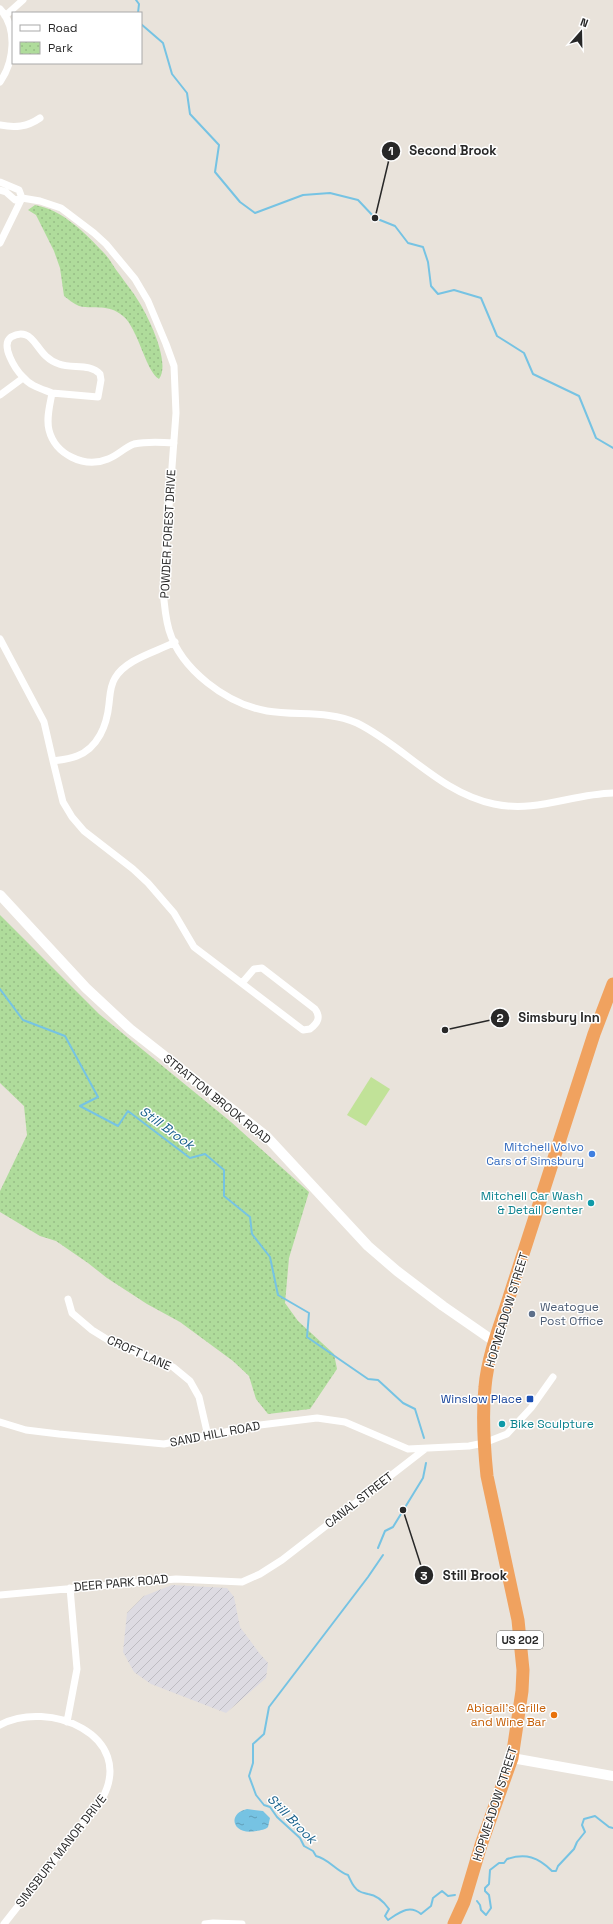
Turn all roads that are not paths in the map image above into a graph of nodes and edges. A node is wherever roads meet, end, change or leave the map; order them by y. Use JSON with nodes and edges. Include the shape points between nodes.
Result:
{"nodes":[{"id":1,"x":23,"y":0,"type":"edge"},
{"id":2,"x":0,"y":10,"type":"edge"},
{"id":3,"x":5,"y":16,"type":"junction"},
{"id":4,"x":0,"y":82,"type":"edge"},
{"id":5,"x":40,"y":118,"type":"dead end"},
{"id":6,"x":0,"y":125,"type":"edge"},
{"id":7,"x":0,"y":182,"type":"edge"},
{"id":8,"x":0,"y":190,"type":"edge"},
{"id":9,"x":22,"y":198,"type":"junction"},
{"id":10,"x":0,"y":243,"type":"edge"},
{"id":11,"x":24,"y":378,"type":"junction"},
{"id":12,"x":52,"y":393,"type":"junction"},
{"id":13,"x":0,"y":396,"type":"edge"},
{"id":14,"x":174,"y":443,"type":"junction"},
{"id":15,"x":0,"y":640,"type":"edge"},
{"id":16,"x":175,"y":642,"type":"junction"},
{"id":17,"x":53,"y":762,"type":"junction"},
{"id":18,"x":613,"y":793,"type":"edge"},
{"id":19,"x":0,"y":895,"type":"edge"},
{"id":20,"x":242,"y":983,"type":"junction"},
{"id":21,"x":613,"y":984,"type":"edge"},
{"id":22,"x":68,"y":1299,"type":"dead end"},
{"id":23,"x":495,"y":1342,"type":"junction"},
{"id":24,"x":553,"y":1377,"type":"dead end"},
{"id":25,"x":0,"y":1422,"type":"edge"},
{"id":26,"x":208,"y":1436,"type":"junction"},
{"id":27,"x":484,"y":1443,"type":"junction"},
{"id":28,"x":425,"y":1449,"type":"junction"},
{"id":29,"x":242,"y":1582,"type":"joint"},
{"id":30,"x":70,"y":1588,"type":"junction"},
{"id":31,"x":0,"y":1595,"type":"edge"},
{"id":32,"x":67,"y":1722,"type":"junction"},
{"id":33,"x":0,"y":1725,"type":"edge"},
{"id":34,"x":512,"y":1758,"type":"junction"},
{"id":35,"x":613,"y":1776,"type":"edge"},
{"id":36,"x":4,"y":1924,"type":"edge"},
{"id":37,"x":205,"y":1924,"type":"edge"},
{"id":38,"x":242,"y":1924,"type":"edge"},
{"id":39,"x":454,"y":1924,"type":"edge"}],
"edges":[{"from":1,"to":3,"type":"street"},
{"from":2,"to":3,"type":"street"},
{"from":3,"to":4,"type":"street","via":[[12,32],[12,41],[7,70]]},
{"from":5,"to":6,"type":"street","via":[[16,127]]},
{"from":7,"to":9,"type":"street","via":[[19,190]]},
{"from":8,"to":9,"type":"street","name":"POWDER FOREST DRIVE","via":[[15,200]]},
{"from":9,"to":10,"type":"street"},
{"from":9,"to":14,"type":"street","name":"POWDER FOREST DRIVE","via":[[50,204],[73,216],[106,244],[135,279],[148,301],[174,366]]},
{"from":11,"to":12,"type":"street"},
{"from":11,"to":12,"type":"street","via":[[5,351],[5,342],[10,337],[20,334],[32,339],[51,362],[63,366],[92,368],[100,374],[98,397]]},
{"from":11,"to":13,"type":"street"},
{"from":12,"to":14,"type":"street","via":[[47,420],[49,431],[60,449],[70,457],[94,462],[107,460],[132,444],[148,441]]},
{"from":14,"to":16,"type":"street","name":"POWDER FOREST DRIVE","via":[[163,588],[164,608]]},
{"from":15,"to":17,"type":"street","via":[[44,722]]},
{"from":16,"to":17,"type":"street","via":[[122,669],[114,678],[105,727],[97,742],[78,756]]},
{"from":16,"to":18,"type":"street","name":"POWDER FOREST DRIVE","via":[[199,677],[226,697],[267,711],[340,717],[355,723],[458,792],[493,804],[527,807]]},
{"from":17,"to":20,"type":"street","via":[[63,802],[72,817],[84,831],[148,883],[174,913],[194,947]]},
{"from":19,"to":23,"type":"street","name":"STRATTON BROOK ROAD","via":[[86,988],[130,1029],[266,1136],[368,1246],[443,1306]]},
{"from":20,"to":20,"type":"street","via":[[303,1030],[310,1029],[319,1020],[319,1014],[315,1009],[262,968],[254,969]]},
{"from":21,"to":23,"type":"highway","name":"HOPMEADOW STREET","number":"US 202","via":[[594,1034]]},
{"from":22,"to":26,"type":"street","name":"CROFT LANE","via":[[72,1313],[92,1330],[113,1343],[173,1367],[190,1381],[199,1397]]},
{"from":23,"to":27,"type":"highway","name":"HOPMEADOW STREET","number":"US 202","via":[[485,1387]]},
{"from":24,"to":27,"type":"street","via":[[515,1427],[507,1434]]},
{"from":25,"to":26,"type":"street","name":"SAND HILL ROAD","via":[[26,1430],[140,1443],[164,1444]]},
{"from":26,"to":28,"type":"street","name":"SAND HILL ROAD","via":[[260,1425],[317,1418],[345,1422],[408,1449]]},
{"from":27,"to":28,"type":"street"},
{"from":27,"to":34,"type":"highway","name":"HOPMEADOW STREET","number":"US 202","via":[[487,1476],[518,1620],[523,1670]]},
{"from":28,"to":29,"type":"street","name":"CANAL STREET","via":[[282,1560]]},
{"from":29,"to":30,"type":"street","name":"DEER PARK ROAD","via":[[176,1579]]},
{"from":30,"to":31,"type":"street","name":"DEER PARK ROAD"},
{"from":30,"to":32,"type":"street","via":[[78,1669]]},
{"from":32,"to":33,"type":"street","name":"SIMSBURY MANOR DRIVE","via":[[30,1716],[18,1717]]},
{"from":32,"to":36,"type":"street","name":"SIMSBURY MANOR DRIVE","via":[[91,1733],[103,1745],[111,1768],[110,1783],[102,1799]]},
{"from":34,"to":35,"type":"street"},
{"from":34,"to":39,"type":"highway","name":"HOPMEADOW STREET","number":"US 202","via":[[464,1902]]},
{"from":37,"to":38,"type":"street"}]}
